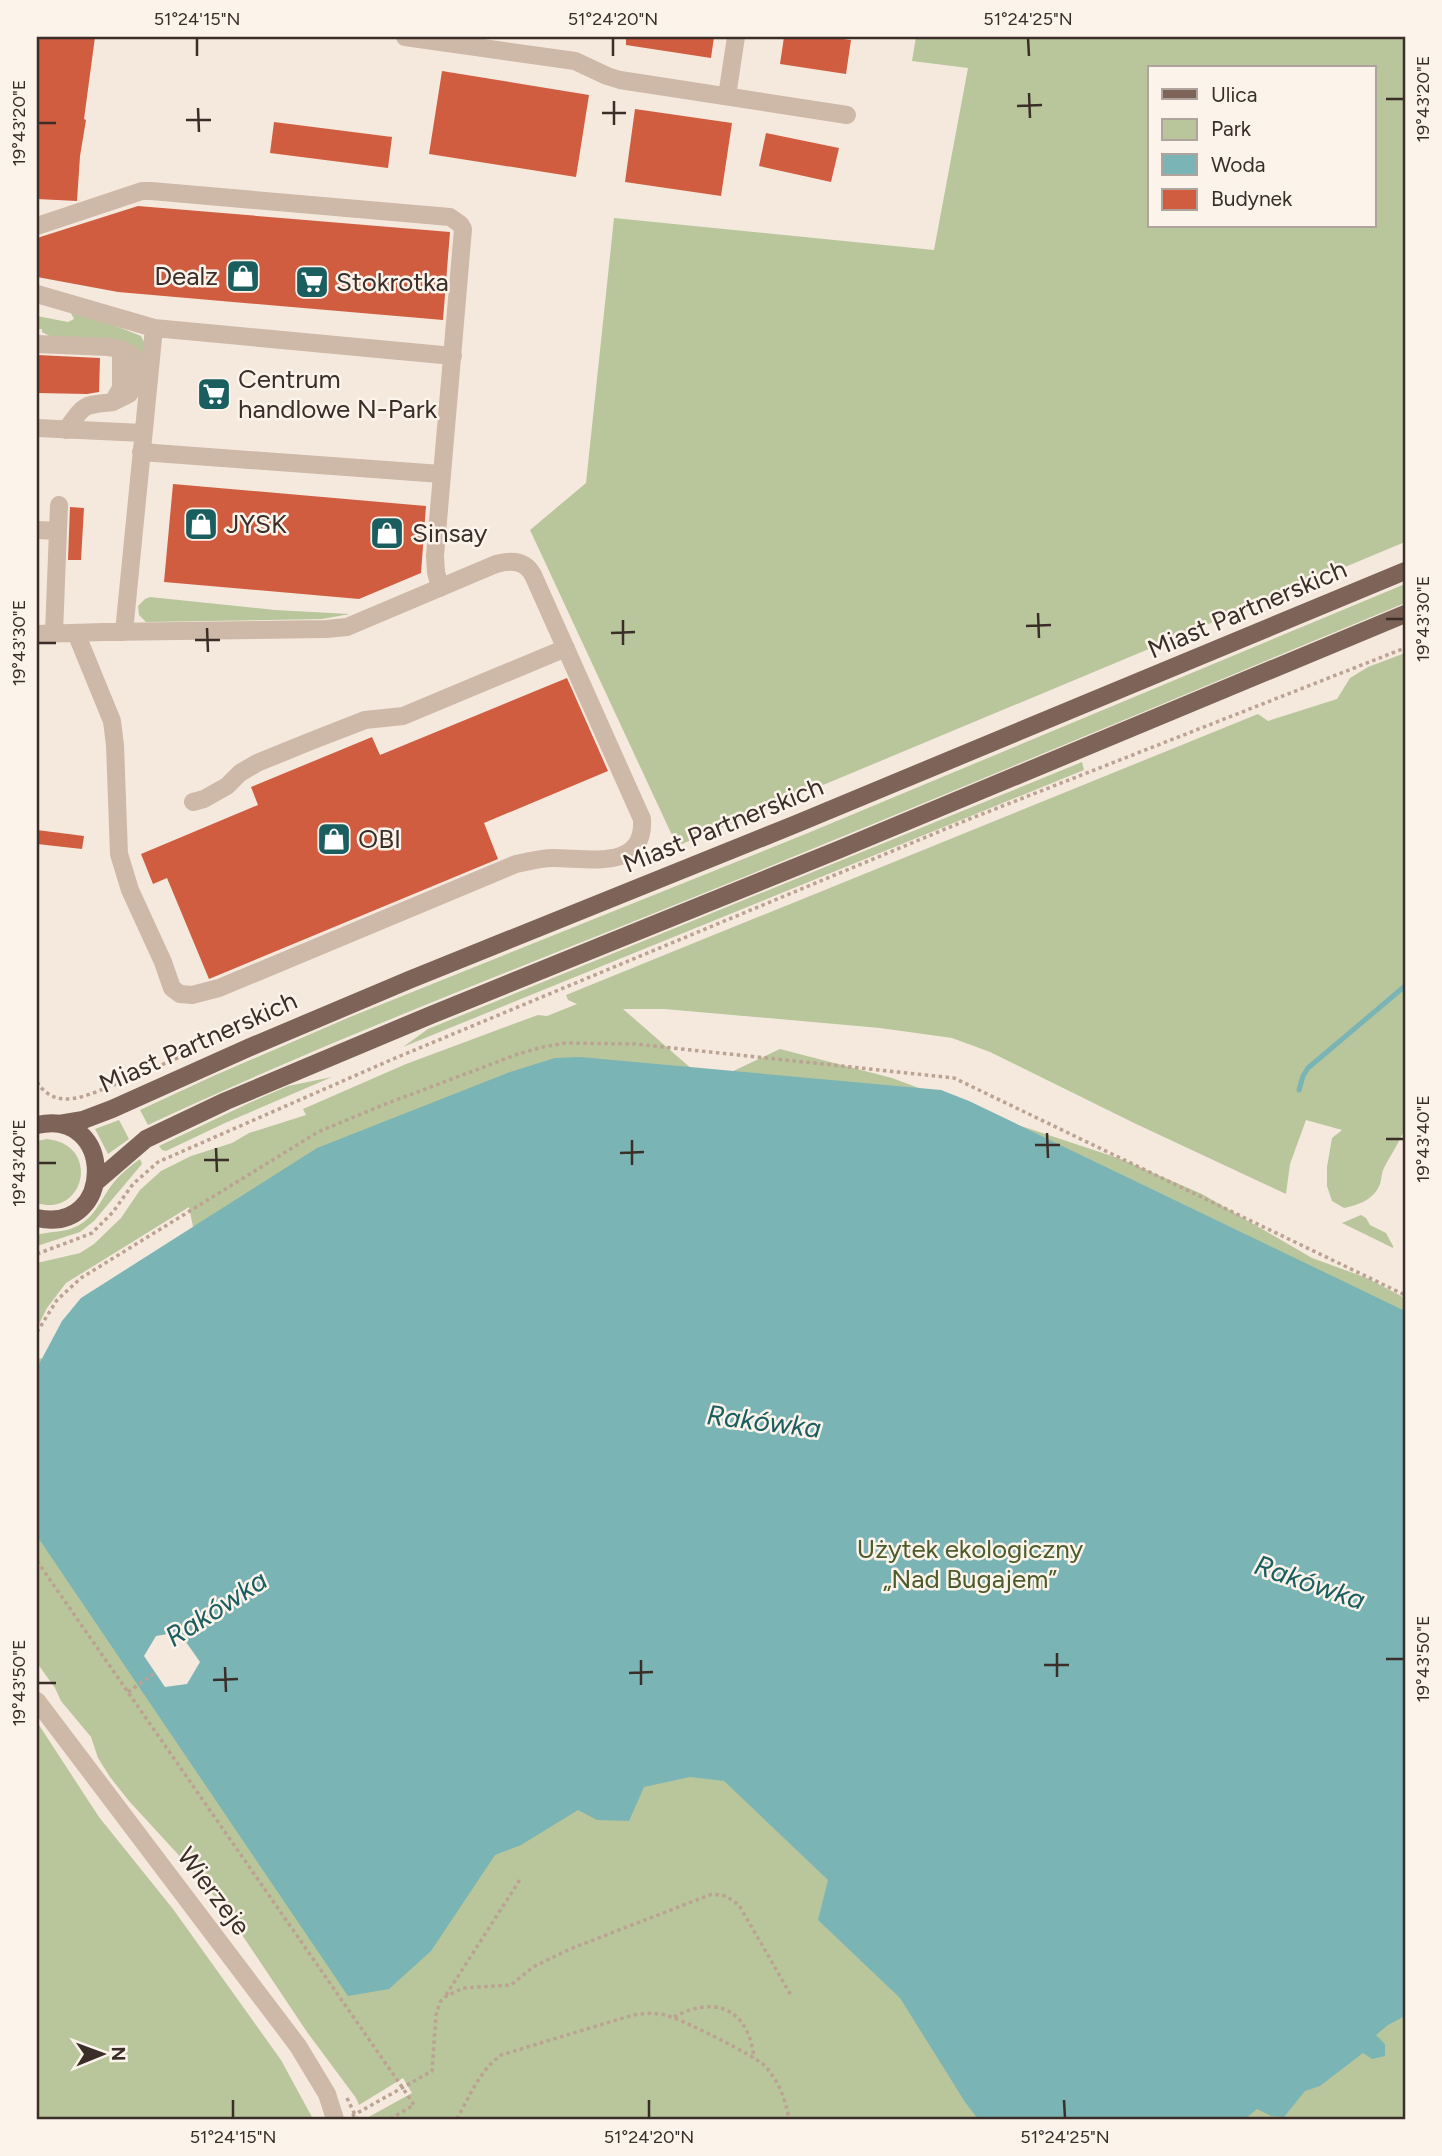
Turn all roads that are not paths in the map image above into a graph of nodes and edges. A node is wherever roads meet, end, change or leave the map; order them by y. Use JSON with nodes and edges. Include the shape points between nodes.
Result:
{"nodes":[{"id":1,"x":405,"y":37,"type":"edge"},
{"id":2,"x":736,"y":37,"type":"edge"},
{"id":3,"x":727,"y":96,"type":"junction"},
{"id":4,"x":847,"y":115,"type":"dead end"},
{"id":5,"x":37,"y":226,"type":"edge"},
{"id":6,"x":37,"y":294,"type":"edge"},
{"id":7,"x":154,"y":327,"type":"junction"},
{"id":8,"x":37,"y":344,"type":"edge"},
{"id":9,"x":453,"y":356,"type":"junction"},
{"id":10,"x":37,"y":428,"type":"edge"},
{"id":11,"x":66,"y":430,"type":"junction"},
{"id":12,"x":143,"y":433,"type":"junction"},
{"id":13,"x":141,"y":452,"type":"junction"},
{"id":14,"x":441,"y":474,"type":"junction"},
{"id":15,"x":59,"y":505,"type":"dead end"},
{"id":16,"x":37,"y":530,"type":"edge"},
{"id":17,"x":58,"y":531,"type":"junction"},
{"id":18,"x":1405,"y":571,"type":"edge"},
{"id":19,"x":440,"y":588,"type":"junction"},
{"id":20,"x":1405,"y":614,"type":"edge"},
{"id":21,"x":124,"y":632,"type":"junction"},
{"id":22,"x":46,"y":633,"type":"edge"},
{"id":23,"x":76,"y":633,"type":"junction"},
{"id":24,"x":566,"y":648,"type":"junction"},
{"id":25,"x":193,"y":802,"type":"dead end"},
{"id":26,"x":46,"y":1121,"type":"edge"},
{"id":27,"x":96,"y":1182,"type":"junction"},
{"id":28,"x":38,"y":1219,"type":"edge"},
{"id":29,"x":37,"y":1701,"type":"edge"},
{"id":30,"x":335,"y":2119,"type":"edge"}],
"edges":[{"from":1,"to":3,"type":"street","via":[[575,61],[620,80]]},
{"from":2,"to":3,"type":"street"},
{"from":3,"to":4,"type":"street"},
{"from":5,"to":9,"type":"street","via":[[142,191],[450,217],[463,229]]},
{"from":6,"to":7,"type":"street"},
{"from":7,"to":9,"type":"street"},
{"from":7,"to":12,"type":"street"},
{"from":8,"to":11,"type":"street","via":[[121,349],[121,388],[113,402],[90,404]]},
{"from":9,"to":14,"type":"street"},
{"from":10,"to":11,"type":"street"},
{"from":11,"to":12,"type":"street"},
{"from":12,"to":13,"type":"street"},
{"from":13,"to":14,"type":"street"},
{"from":13,"to":21,"type":"street"},
{"from":14,"to":19,"type":"street","via":[[435,556]]},
{"from":15,"to":17,"type":"street"},
{"from":16,"to":17,"type":"street"},
{"from":17,"to":22,"type":"street"},
{"from":18,"to":26,"type":"main road","name":"Miast Partnerskich","via":[[396,986],[113,1109],[83,1120]]},
{"from":19,"to":21,"type":"street","via":[[347,627]]},
{"from":19,"to":24,"type":"street","via":[[496,564],[522,563],[530,568]]},
{"from":20,"to":27,"type":"main road","via":[[236,1096],[146,1139]]},
{"from":21,"to":23,"type":"street"},
{"from":22,"to":23,"type":"street"},
{"from":23,"to":24,"type":"street","via":[[112,721],[119,854],[130,890],[172,988],[192,995],[219,988],[516,864],[550,858],[615,859],[635,848],[642,819]]},
{"from":24,"to":25,"type":"street","via":[[403,716],[365,720],[257,763],[228,786]]},
{"from":26,"to":27,"type":"main road","via":[[75,1131],[88,1142],[95,1157]]},
{"from":27,"to":28,"type":"main road","via":[[76,1211],[59,1219]]},
{"from":29,"to":30,"type":"street","name":"Wierzeje","via":[[299,2046],[327,2094]]}]}
